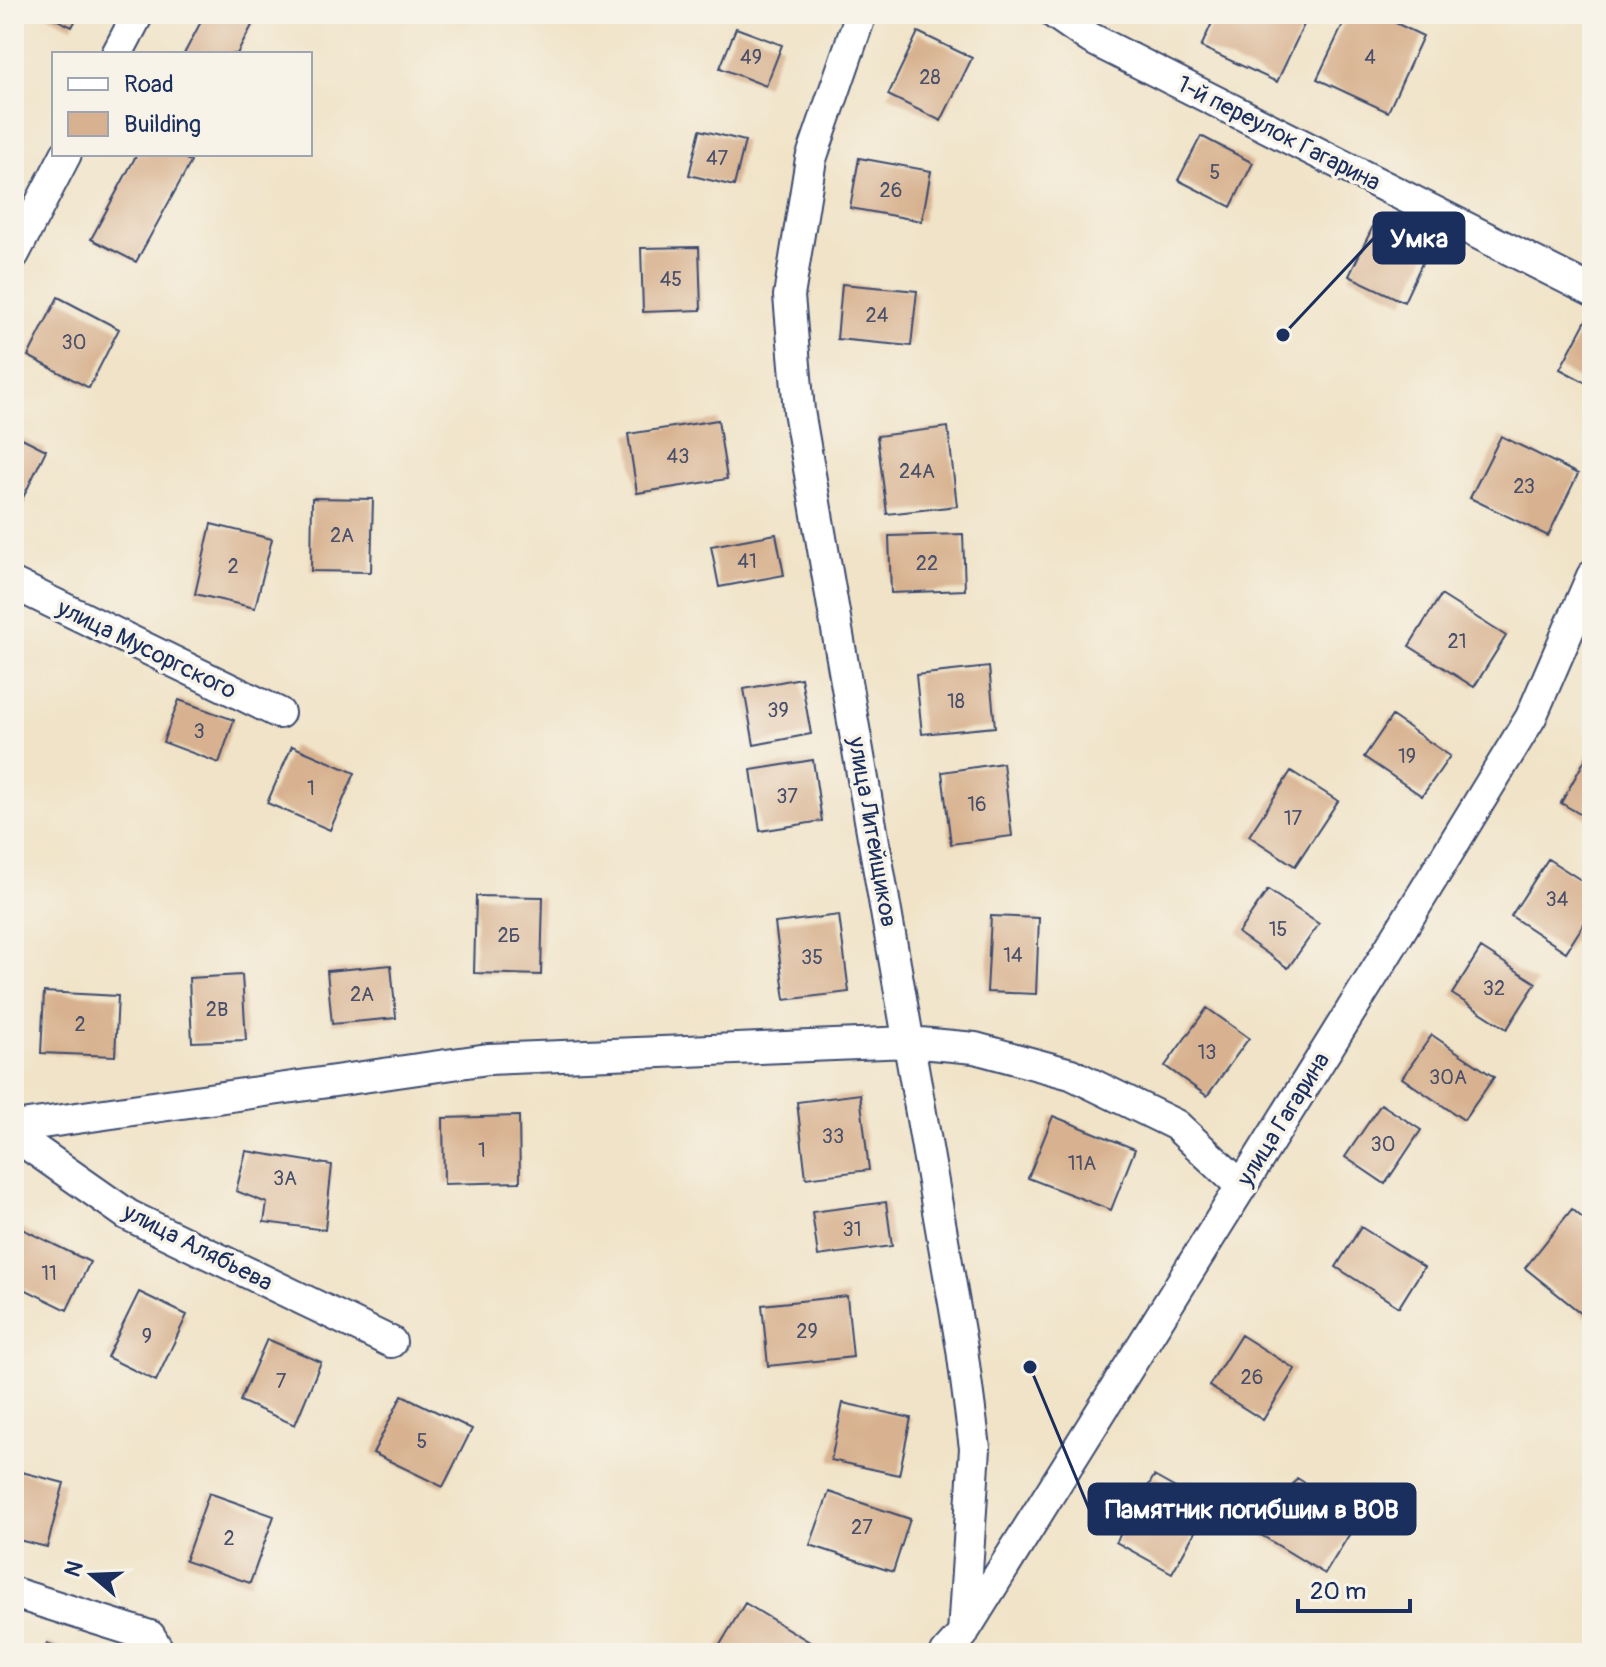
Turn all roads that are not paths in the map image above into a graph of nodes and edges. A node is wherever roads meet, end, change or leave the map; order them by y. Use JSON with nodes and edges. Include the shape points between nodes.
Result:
{"nodes":[{"id":1,"x":138,"y":14,"type":"edge"},
{"id":2,"x":861,"y":14,"type":"edge"},
{"id":3,"x":1055,"y":14,"type":"edge"},
{"id":4,"x":118,"y":52,"type":"edge"},
{"id":5,"x":65,"y":156,"type":"edge"},
{"id":6,"x":14,"y":254,"type":"edge"},
{"id":7,"x":1592,"y":291,"type":"edge"},
{"id":8,"x":1592,"y":576,"type":"edge"},
{"id":9,"x":14,"y":584,"type":"edge"},
{"id":10,"x":279,"y":713,"type":"dead end"},
{"id":11,"x":909,"y":1042,"type":"junction"},
{"id":12,"x":14,"y":1127,"type":"edge"},
{"id":13,"x":14,"y":1135,"type":"edge"},
{"id":14,"x":1241,"y":1186,"type":"junction"},
{"id":15,"x":391,"y":1342,"type":"dead end"},
{"id":16,"x":14,"y":1593,"type":"edge"},
{"id":17,"x":956,"y":1647,"type":"edge"},
{"id":18,"x":160,"y":1653,"type":"edge"}],
"edges":[{"from":1,"to":4,"type":"street"},
{"from":2,"to":11,"type":"street","name":"улица Литейщиков","via":[[811,159],[789,296],[799,411]]},
{"from":3,"to":7,"type":"street","name":"1-й переулок Гагарина","via":[[1090,38]]},
{"from":5,"to":6,"type":"street"},
{"from":8,"to":14,"type":"street","name":"улица Гагарина","via":[[1531,717]]},
{"from":9,"to":10,"type":"street","name":"улица Мусоргского"},
{"from":11,"to":12,"type":"street","via":[[488,1059]]},
{"from":11,"to":14,"type":"street","via":[[975,1048],[1071,1074],[1176,1125]]},
{"from":11,"to":17,"type":"street","name":"улица Литейщиков","via":[[975,1448]]},
{"from":13,"to":15,"type":"street","name":"улица Алябьева","via":[[128,1215]]},
{"from":14,"to":17,"type":"street","name":"улица Гагарина"},
{"from":16,"to":18,"type":"street","via":[[150,1636]]}]}
